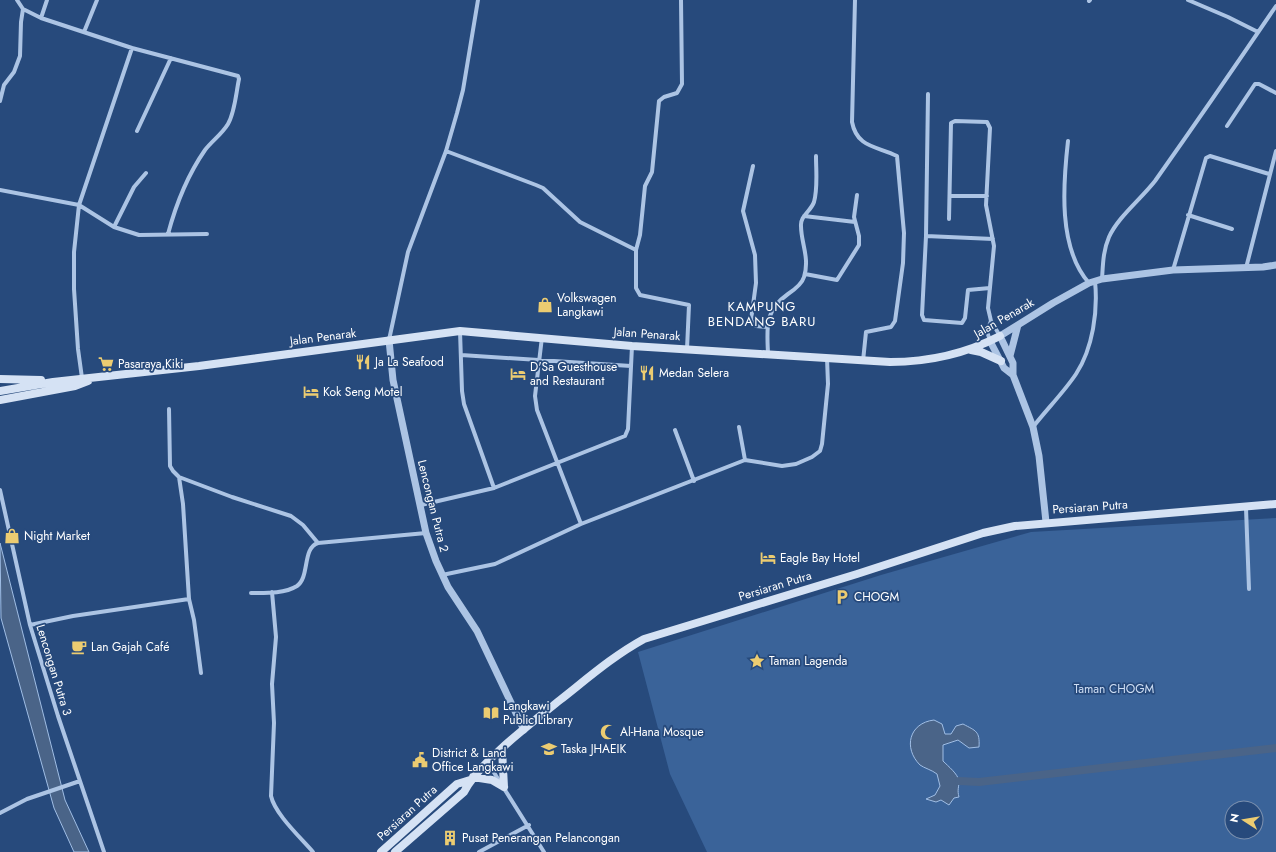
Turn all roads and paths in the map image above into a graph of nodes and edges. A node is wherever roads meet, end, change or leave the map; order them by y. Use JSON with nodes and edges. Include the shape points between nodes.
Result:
{"nodes":[{"id":1,"x":17,"y":0,"type":"edge"},
{"id":2,"x":47,"y":0,"type":"edge"},
{"id":3,"x":97,"y":0,"type":"edge"},
{"id":4,"x":478,"y":0,"type":"edge"},
{"id":5,"x":681,"y":0,"type":"edge"},
{"id":6,"x":854,"y":0,"type":"edge"},
{"id":7,"x":1188,"y":0,"type":"edge"},
{"id":8,"x":1276,"y":6,"type":"edge"},
{"id":9,"x":23,"y":9,"type":"junction"},
{"id":10,"x":41,"y":18,"type":"junction"},
{"id":11,"x":84,"y":32,"type":"junction"},
{"id":12,"x":1258,"y":32,"type":"junction"},
{"id":13,"x":132,"y":48,"type":"junction"},
{"id":14,"x":171,"y":58,"type":"junction"},
{"id":15,"x":2,"y":85,"type":"edge"},
{"id":16,"x":1276,"y":93,"type":"edge"},
{"id":17,"x":928,"y":94,"type":"dead end"},
{"id":18,"x":0,"y":101,"type":"edge"},
{"id":19,"x":1227,"y":126,"type":"dead end"},
{"id":20,"x":137,"y":131,"type":"dead end"},
{"id":21,"x":1068,"y":141,"type":"dead end"},
{"id":22,"x":446,"y":151,"type":"junction"},
{"id":23,"x":1276,"y":151,"type":"edge"},
{"id":24,"x":816,"y":156,"type":"dead end"},
{"id":25,"x":753,"y":166,"type":"dead end"},
{"id":26,"x":146,"y":173,"type":"dead end"},
{"id":27,"x":1269,"y":174,"type":"junction"},
{"id":28,"x":0,"y":190,"type":"edge"},
{"id":29,"x":857,"y":195,"type":"dead end"},
{"id":30,"x":950,"y":196,"type":"junction"},
{"id":31,"x":987,"y":196,"type":"junction"},
{"id":32,"x":79,"y":205,"type":"junction"},
{"id":33,"x":1188,"y":215,"type":"junction"},
{"id":34,"x":804,"y":216,"type":"junction"},
{"id":35,"x":949,"y":219,"type":"dead end"},
{"id":36,"x":855,"y":222,"type":"junction"},
{"id":37,"x":114,"y":227,"type":"junction"},
{"id":38,"x":1232,"y":229,"type":"dead end"},
{"id":39,"x":168,"y":234,"type":"junction"},
{"id":40,"x":206,"y":234,"type":"dead end"},
{"id":41,"x":926,"y":236,"type":"junction"},
{"id":42,"x":993,"y":239,"type":"junction"},
{"id":43,"x":636,"y":250,"type":"junction"},
{"id":44,"x":1276,"y":264,"type":"edge"},
{"id":45,"x":1246,"y":268,"type":"junction"},
{"id":46,"x":1173,"y":270,"type":"junction"},
{"id":47,"x":805,"y":274,"type":"junction"},
{"id":48,"x":1095,"y":281,"type":"junction"},
{"id":49,"x":990,"y":288,"type":"junction"},
{"id":50,"x":991,"y":321,"type":"junction"},
{"id":51,"x":1018,"y":325,"type":"junction"},
{"id":52,"x":767,"y":327,"type":"junction"},
{"id":53,"x":460,"y":331,"type":"junction"},
{"id":54,"x":1000,"y":336,"type":"junction"},
{"id":55,"x":542,"y":337,"type":"junction"},
{"id":56,"x":389,"y":340,"type":"junction"},
{"id":57,"x":990,"y":341,"type":"junction"},
{"id":58,"x":632,"y":346,"type":"junction"},
{"id":59,"x":687,"y":349,"type":"junction"},
{"id":60,"x":971,"y":350,"type":"junction"},
{"id":61,"x":768,"y":354,"type":"junction"},
{"id":62,"x":461,"y":355,"type":"junction"},
{"id":63,"x":1010,"y":356,"type":"junction"},
{"id":64,"x":827,"y":358,"type":"junction"},
{"id":65,"x":540,"y":359,"type":"junction"},
{"id":66,"x":863,"y":361,"type":"junction"},
{"id":67,"x":1001,"y":361,"type":"junction"},
{"id":68,"x":631,"y":366,"type":"junction"},
{"id":69,"x":1013,"y":375,"type":"junction"},
{"id":70,"x":82,"y":378,"type":"junction"},
{"id":71,"x":94,"y":378,"type":"junction"},
{"id":72,"x":0,"y":379,"type":"edge"},
{"id":73,"x":52,"y":382,"type":"junction"},
{"id":74,"x":0,"y":391,"type":"edge"},
{"id":75,"x":0,"y":400,"type":"edge"},
{"id":76,"x":169,"y":409,"type":"dead end"},
{"id":77,"x":739,"y":427,"type":"dead end"},
{"id":78,"x":1033,"y":427,"type":"junction"},
{"id":79,"x":676,"y":430,"type":"dead end"},
{"id":80,"x":745,"y":460,"type":"junction"},
{"id":81,"x":557,"y":462,"type":"junction"},
{"id":82,"x":179,"y":476,"type":"junction"},
{"id":83,"x":694,"y":481,"type":"junction"},
{"id":84,"x":494,"y":488,"type":"junction"},
{"id":85,"x":0,"y":490,"type":"edge"},
{"id":86,"x":1276,"y":504,"type":"edge"},
{"id":87,"x":421,"y":505,"type":"junction"},
{"id":88,"x":1246,"y":508,"type":"junction"},
{"id":89,"x":1046,"y":522,"type":"junction"},
{"id":90,"x":581,"y":524,"type":"junction"},
{"id":91,"x":426,"y":533,"type":"junction"},
{"id":92,"x":318,"y":543,"type":"junction"},
{"id":93,"x":441,"y":575,"type":"junction"},
{"id":94,"x":1249,"y":589,"type":"dead end"},
{"id":95,"x":272,"y":592,"type":"junction"},
{"id":96,"x":251,"y":594,"type":"dead end"},
{"id":97,"x":189,"y":599,"type":"junction"},
{"id":98,"x":30,"y":624,"type":"junction"},
{"id":99,"x":201,"y":674,"type":"dead end"},
{"id":100,"x":524,"y":730,"type":"junction"},
{"id":101,"x":502,"y":749,"type":"junction"},
{"id":102,"x":488,"y":763,"type":"junction"},
{"id":103,"x":471,"y":779,"type":"junction"},
{"id":104,"x":80,"y":781,"type":"junction"},
{"id":105,"x":504,"y":787,"type":"junction"},
{"id":106,"x":0,"y":812,"type":"edge"},
{"id":107,"x":529,"y":825,"type":"junction"},
{"id":108,"x":104,"y":852,"type":"edge"},
{"id":109,"x":313,"y":852,"type":"edge"},
{"id":110,"x":381,"y":852,"type":"edge"},
{"id":111,"x":395,"y":852,"type":"edge"},
{"id":112,"x":479,"y":852,"type":"edge"},
{"id":113,"x":544,"y":852,"type":"edge"}],
"edges":[{"from":1,"to":9,"type":"street"},
{"from":2,"to":10,"type":"street"},
{"from":3,"to":11,"type":"street"},
{"from":4,"to":22,"type":"street","via":[[463,90]]},
{"from":5,"to":43,"type":"street","via":[[682,84],[677,93],[659,101],[652,172],[645,186]]},
{"from":6,"to":66,"type":"street","via":[[854,132],[866,144],[897,156],[904,233],[903,263],[895,321],[891,327],[866,332]]},
{"from":7,"to":12,"type":"street"},
{"from":8,"to":12,"type":"street"},
{"from":9,"to":10,"type":"street"},
{"from":9,"to":15,"type":"street","via":[[20,22],[20,56],[14,72]]},
{"from":10,"to":11,"type":"street"},
{"from":11,"to":13,"type":"street"},
{"from":12,"to":48,"type":"street","via":[[1145,194],[1116,225],[1103,253]]},
{"from":13,"to":14,"type":"street"},
{"from":13,"to":32,"type":"street"},
{"from":14,"to":20,"type":"street"},
{"from":14,"to":39,"type":"street","via":[[234,74],[238,79],[227,126],[212,141],[186,182]]},
{"from":15,"to":18,"type":"street"},
{"from":16,"to":19,"type":"street","via":[[1255,84]]},
{"from":17,"to":41,"type":"street"},
{"from":21,"to":48,"type":"street","via":[[1065,177],[1068,238],[1079,272]]},
{"from":22,"to":43,"type":"street","via":[[536,184],[580,222]]},
{"from":22,"to":56,"type":"street","via":[[408,252]]},
{"from":23,"to":27,"type":"street"},
{"from":24,"to":34,"type":"street","via":[[815,196],[813,205]]},
{"from":25,"to":52,"type":"street","via":[[743,211],[755,255],[756,283],[751,320],[756,326]]},
{"from":26,"to":37,"type":"street","via":[[134,187]]},
{"from":27,"to":33,"type":"street","via":[[1208,156]]},
{"from":27,"to":45,"type":"street"},
{"from":28,"to":32,"type":"street"},
{"from":29,"to":36,"type":"street"},
{"from":30,"to":31,"type":"street"},
{"from":30,"to":31,"type":"street","via":[[950,126],[955,121],[988,122],[990,128]]},
{"from":30,"to":35,"type":"street"},
{"from":31,"to":42,"type":"street","via":[[986,205]]},
{"from":32,"to":37,"type":"street"},
{"from":32,"to":70,"type":"street","via":[[74,252],[74,289]]},
{"from":33,"to":38,"type":"street"},
{"from":33,"to":46,"type":"street"},
{"from":34,"to":36,"type":"street"},
{"from":34,"to":47,"type":"street","via":[[800,226],[807,261]]},
{"from":36,"to":47,"type":"street","via":[[859,246],[838,280]]},
{"from":37,"to":39,"type":"street","via":[[139,235]]},
{"from":39,"to":40,"type":"street"},
{"from":41,"to":42,"type":"street"},
{"from":41,"to":49,"type":"street","via":[[922,315],[924,320],[962,323],[966,318],[968,290]]},
{"from":42,"to":49,"type":"street","via":[[994,258]]},
{"from":43,"to":59,"type":"street","via":[[636,288],[640,294],[689,305]]},
{"from":44,"to":45,"type":"street","name":"Jalan Penarak"},
{"from":45,"to":46,"type":"street","name":"Jalan Penarak"},
{"from":46,"to":48,"type":"street","name":"Jalan Penarak"},
{"from":47,"to":52,"type":"street","via":[[799,285],[774,306]]},
{"from":48,"to":51,"type":"street","name":"Jalan Penarak"},
{"from":48,"to":78,"type":"street","via":[[1095,317],[1084,359]]},
{"from":49,"to":50,"type":"street","via":[[988,308]]},
{"from":50,"to":54,"type":"street"},
{"from":50,"to":57,"type":"street","via":[[987,331]]},
{"from":51,"to":54,"type":"street","name":"Jalan Penarak"},
{"from":51,"to":63,"type":"street"},
{"from":52,"to":61,"type":"street"},
{"from":53,"to":55,"type":"main road","name":"Jalan Penarak"},
{"from":53,"to":56,"type":"main road","name":"Jalan Penarak"},
{"from":53,"to":62,"type":"street"},
{"from":54,"to":57,"type":"main road","name":"Jalan Penarak"},
{"from":54,"to":63,"type":"street"},
{"from":55,"to":58,"type":"main road","name":"Jalan Penarak"},
{"from":55,"to":65,"type":"street"},
{"from":56,"to":71,"type":"main road","name":"Jalan Penarak"},
{"from":56,"to":87,"type":"street","name":"Lencongan Putra 2","via":[[393,380]]},
{"from":57,"to":60,"type":"main road","name":"Jalan Penarak"},
{"from":57,"to":67,"type":"street"},
{"from":58,"to":59,"type":"main road","name":"Jalan Penarak"},
{"from":58,"to":68,"type":"street"},
{"from":59,"to":61,"type":"main road","name":"Jalan Penarak"},
{"from":60,"to":66,"type":"main road","name":"Jalan Penarak","via":[[907,362]]},
{"from":60,"to":67,"type":"main road"},
{"from":61,"to":64,"type":"main road","name":"Jalan Penarak"},
{"from":62,"to":65,"type":"street"},
{"from":62,"to":84,"type":"street","via":[[464,404]]},
{"from":63,"to":69,"type":"street"},
{"from":64,"to":66,"type":"main road","name":"Jalan Penarak"},
{"from":64,"to":80,"type":"street","via":[[828,384],[820,451],[796,464],[782,466]]},
{"from":65,"to":68,"type":"street"},
{"from":65,"to":81,"type":"street","via":[[535,396],[537,410]]},
{"from":67,"to":69,"type":"street","via":[[1004,368]]},
{"from":68,"to":81,"type":"street","via":[[628,429],[625,436]]},
{"from":69,"to":78,"type":"street"},
{"from":70,"to":71,"type":"main road","name":"Jalan Penarak"},
{"from":70,"to":73,"type":"main road","name":"Jalan Penarak"},
{"from":71,"to":75,"type":"main road","via":[[75,386]]},
{"from":72,"to":73,"type":"main road"},
{"from":73,"to":74,"type":"main road","name":"Jalan Penarak"},
{"from":76,"to":82,"type":"street","via":[[170,466]]},
{"from":77,"to":80,"type":"street"},
{"from":78,"to":89,"type":"street","via":[[1039,456]]},
{"from":79,"to":83,"type":"street"},
{"from":80,"to":83,"type":"street"},
{"from":81,"to":84,"type":"street"},
{"from":81,"to":90,"type":"street"},
{"from":82,"to":92,"type":"street","via":[[291,516],[303,525]]},
{"from":82,"to":97,"type":"street"},
{"from":83,"to":90,"type":"street"},
{"from":84,"to":87,"type":"street"},
{"from":85,"to":98,"type":"street","name":"Lencongan Putra 3"},
{"from":86,"to":88,"type":"main road","name":"Persiaran Putra"},
{"from":87,"to":91,"type":"street","name":"Lencongan Putra 2"},
{"from":88,"to":89,"type":"main road","name":"Persiaran Putra"},
{"from":88,"to":94,"type":"street"},
{"from":89,"to":100,"type":"main road","name":"Persiaran Putra","via":[[983,533],[644,639],[612,658]]},
{"from":90,"to":93,"type":"street","via":[[495,564]]},
{"from":91,"to":92,"type":"street"},
{"from":91,"to":93,"type":"street","name":"Lencongan Putra 2"},
{"from":92,"to":95,"type":"street","via":[[311,549],[302,580],[298,585],[288,590]]},
{"from":93,"to":100,"type":"street","name":"Lencongan Putra 2","via":[[477,631]]},
{"from":95,"to":96,"type":"street"},
{"from":95,"to":109,"type":"street","via":[[276,637],[272,684],[274,723],[271,796],[280,813]]},
{"from":97,"to":98,"type":"street"},
{"from":97,"to":99,"type":"street"},
{"from":98,"to":104,"type":"street","name":"Lencongan Putra 3"},
{"from":100,"to":101,"type":"main road","name":"Persiaran Putra"},
{"from":101,"to":102,"type":"main road","name":"Persiaran Putra"},
{"from":101,"to":105,"type":"main road"},
{"from":102,"to":103,"type":"main road","name":"Persiaran Putra"},
{"from":102,"to":105,"type":"street"},
{"from":103,"to":105,"type":"main road","via":[[492,780]]},
{"from":103,"to":110,"type":"main road","name":"Persiaran Putra","via":[[457,784]]},
{"from":103,"to":111,"type":"main road","name":"Persiaran Putra","via":[[464,792]]},
{"from":104,"to":106,"type":"street"},
{"from":104,"to":108,"type":"street","name":"Lencongan Putra 3"},
{"from":105,"to":107,"type":"street"},
{"from":107,"to":112,"type":"street"},
{"from":107,"to":113,"type":"street"}]}
